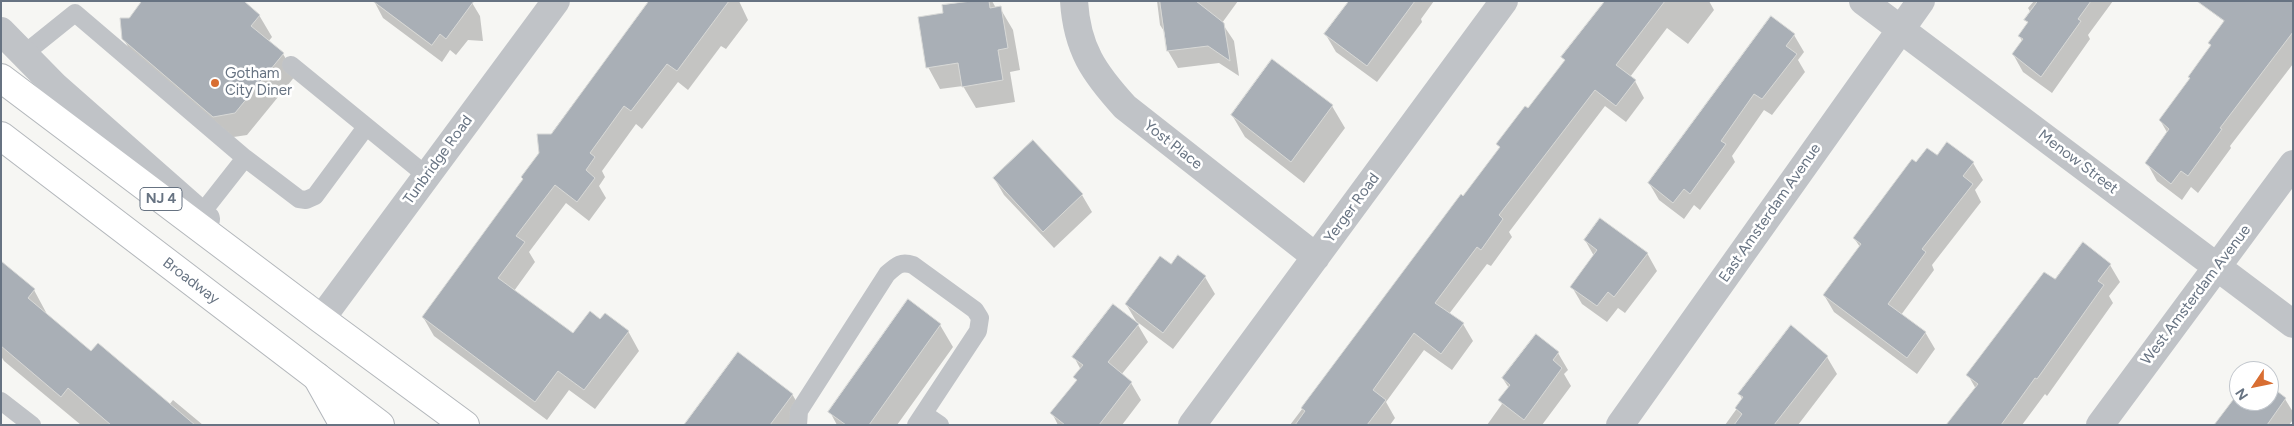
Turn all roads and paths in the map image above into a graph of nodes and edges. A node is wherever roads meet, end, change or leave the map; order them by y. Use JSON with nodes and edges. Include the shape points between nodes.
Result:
{"nodes":[{"id":1,"x":556,"y":1,"type":"edge"},
{"id":2,"x":1074,"y":1,"type":"edge"},
{"id":3,"x":1504,"y":1,"type":"edge"},
{"id":4,"x":1863,"y":1,"type":"edge"},
{"id":5,"x":1920,"y":1,"type":"edge"},
{"id":6,"x":1900,"y":29,"type":"junction"},
{"id":7,"x":1,"y":30,"type":"edge"},
{"id":8,"x":24,"y":54,"type":"junction"},
{"id":9,"x":291,"y":65,"type":"dead end"},
{"id":10,"x":1,"y":78,"type":"edge"},
{"id":11,"x":366,"y":127,"type":"junction"},
{"id":12,"x":1,"y":136,"type":"edge"},
{"id":13,"x":245,"y":158,"type":"junction"},
{"id":14,"x":2293,"y":164,"type":"edge"},
{"id":15,"x":427,"y":176,"type":"junction"},
{"id":16,"x":201,"y":214,"type":"junction"},
{"id":17,"x":1316,"y":257,"type":"junction"},
{"id":18,"x":2217,"y":267,"type":"junction"},
{"id":19,"x":321,"y":320,"type":"junction"},
{"id":20,"x":2293,"y":324,"type":"edge"},
{"id":21,"x":317,"y":377,"type":"junction"},
{"id":22,"x":1,"y":401,"type":"edge"},
{"id":23,"x":920,"y":419,"type":"edge"},
{"id":24,"x":1196,"y":422,"type":"edge"},
{"id":25,"x":32,"y":425,"type":"edge"},
{"id":26,"x":344,"y":425,"type":"edge"},
{"id":27,"x":380,"y":425,"type":"edge"},
{"id":28,"x":465,"y":425,"type":"edge"},
{"id":29,"x":798,"y":425,"type":"edge"},
{"id":30,"x":940,"y":425,"type":"edge"},
{"id":31,"x":1620,"y":425,"type":"edge"},
{"id":32,"x":2100,"y":425,"type":"edge"}],
"edges":[{"from":1,"to":15,"type":"street","name":"Tunbridge Road"},
{"from":2,"to":17,"type":"street","name":"Yost Place","via":[[1075,20],[1084,52],[1101,81],[1125,107]]},
{"from":3,"to":17,"type":"street","name":"Yerger Road"},
{"from":4,"to":6,"type":"street","name":"Menow Street"},
{"from":5,"to":6,"type":"street","name":"East Amsterdam Avenue"},
{"from":6,"to":18,"type":"street","name":"Menow Street"},
{"from":6,"to":31,"type":"street","name":"East Amsterdam Avenue"},
{"from":7,"to":8,"type":"street"},
{"from":8,"to":13,"type":"lane","via":[[75,13]]},
{"from":8,"to":16,"type":"street","via":[[55,86]]},
{"from":9,"to":11,"type":"lane"},
{"from":10,"to":19,"type":"main road","name":"NJ 4","number":"NJ 4"},
{"from":11,"to":13,"type":"lane","via":[[315,196],[306,200],[299,199]]},
{"from":11,"to":15,"type":"lane"},
{"from":12,"to":21,"type":"main road","name":"Broadway"},
{"from":13,"to":16,"type":"lane"},
{"from":14,"to":18,"type":"street","name":"West Amsterdam Avenue"},
{"from":15,"to":19,"type":"street","name":"Tunbridge Road"},
{"from":16,"to":19,"type":"street"},
{"from":17,"to":24,"type":"street","name":"Yerger Road"},
{"from":18,"to":20,"type":"street","name":"Menow Street"},
{"from":18,"to":32,"type":"street","name":"West Amsterdam Avenue"},
{"from":19,"to":28,"type":"main road","name":"NJ 4","number":"NJ 4"},
{"from":21,"to":26,"type":"main road"},
{"from":21,"to":27,"type":"main road","name":"Broadway"},
{"from":22,"to":25,"type":"lane"},
{"from":23,"to":29,"type":"lane","via":[[978,331],[980,318],[975,310],[913,265],[904,262],[887,274],[799,410]]},
{"from":23,"to":30,"type":"lane"}]}
